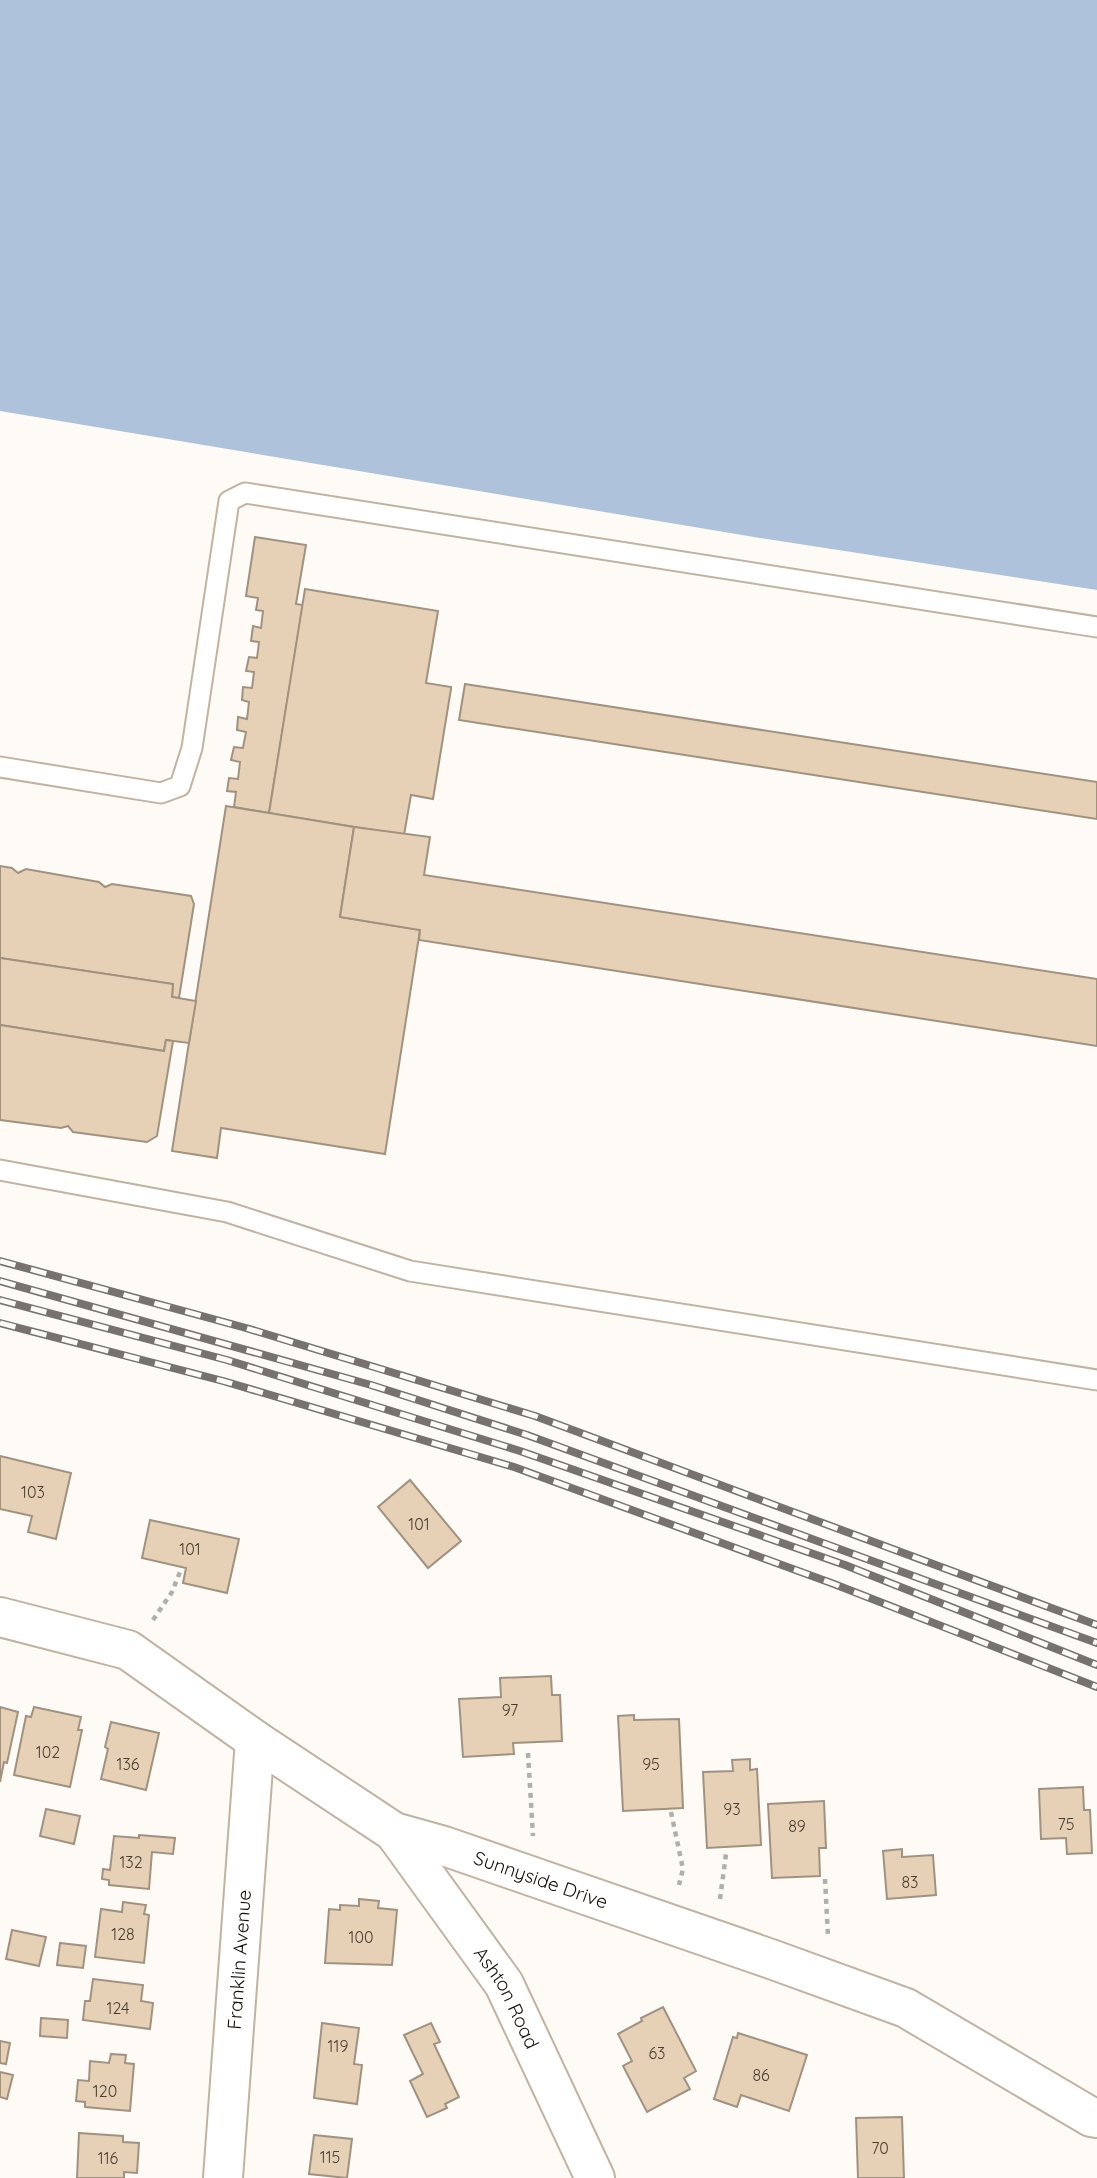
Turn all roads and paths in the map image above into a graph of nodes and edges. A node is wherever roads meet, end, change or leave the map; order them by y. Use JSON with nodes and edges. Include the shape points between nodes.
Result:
{"nodes":[{"id":1,"x":1097,"y":627,"type":"edge"},
{"id":2,"x":0,"y":767,"type":"edge"},
{"id":3,"x":0,"y":1170,"type":"edge"},
{"id":4,"x":1097,"y":1380,"type":"edge"},
{"id":5,"x":180,"y":1572,"type":"dead end"},
{"id":6,"x":0,"y":1617,"type":"edge"},
{"id":7,"x":153,"y":1620,"type":"dead end"},
{"id":8,"x":255,"y":1740,"type":"junction"},
{"id":9,"x":528,"y":1753,"type":"dead end"},
{"id":10,"x":671,"y":1812,"type":"dead end"},
{"id":11,"x":394,"y":1832,"type":"junction"},
{"id":12,"x":533,"y":1836,"type":"dead end"},
{"id":13,"x":726,"y":1854,"type":"dead end"},
{"id":14,"x":825,"y":1880,"type":"dead end"},
{"id":15,"x":679,"y":1885,"type":"dead end"},
{"id":16,"x":720,"y":1899,"type":"dead end"},
{"id":17,"x":828,"y":1936,"type":"dead end"},
{"id":18,"x":1097,"y":2118,"type":"edge"},
{"id":19,"x":223,"y":2178,"type":"edge"},
{"id":20,"x":595,"y":2178,"type":"edge"}],
"edges":[{"from":1,"to":2,"type":"lane","via":[[246,493],[229,501],[192,748],[180,786],[162,793]]},
{"from":3,"to":4,"type":"lane","via":[[227,1212],[410,1271]]},
{"from":5,"to":7,"type":"path"},
{"from":6,"to":8,"type":"street","name":"Sunnyside Drive","via":[[128,1650]]},
{"from":8,"to":11,"type":"street","name":"Sunnyside Drive"},
{"from":8,"to":19,"type":"street","name":"Franklin Avenue"},
{"from":9,"to":12,"type":"path"},
{"from":10,"to":15,"type":"path","via":[[683,1868]]},
{"from":11,"to":18,"type":"street","name":"Sunnyside Drive","via":[[906,2008]]},
{"from":11,"to":20,"type":"street","name":"Ashton Road","via":[[504,1984]]},
{"from":13,"to":16,"type":"path"},
{"from":14,"to":17,"type":"path"}]}
